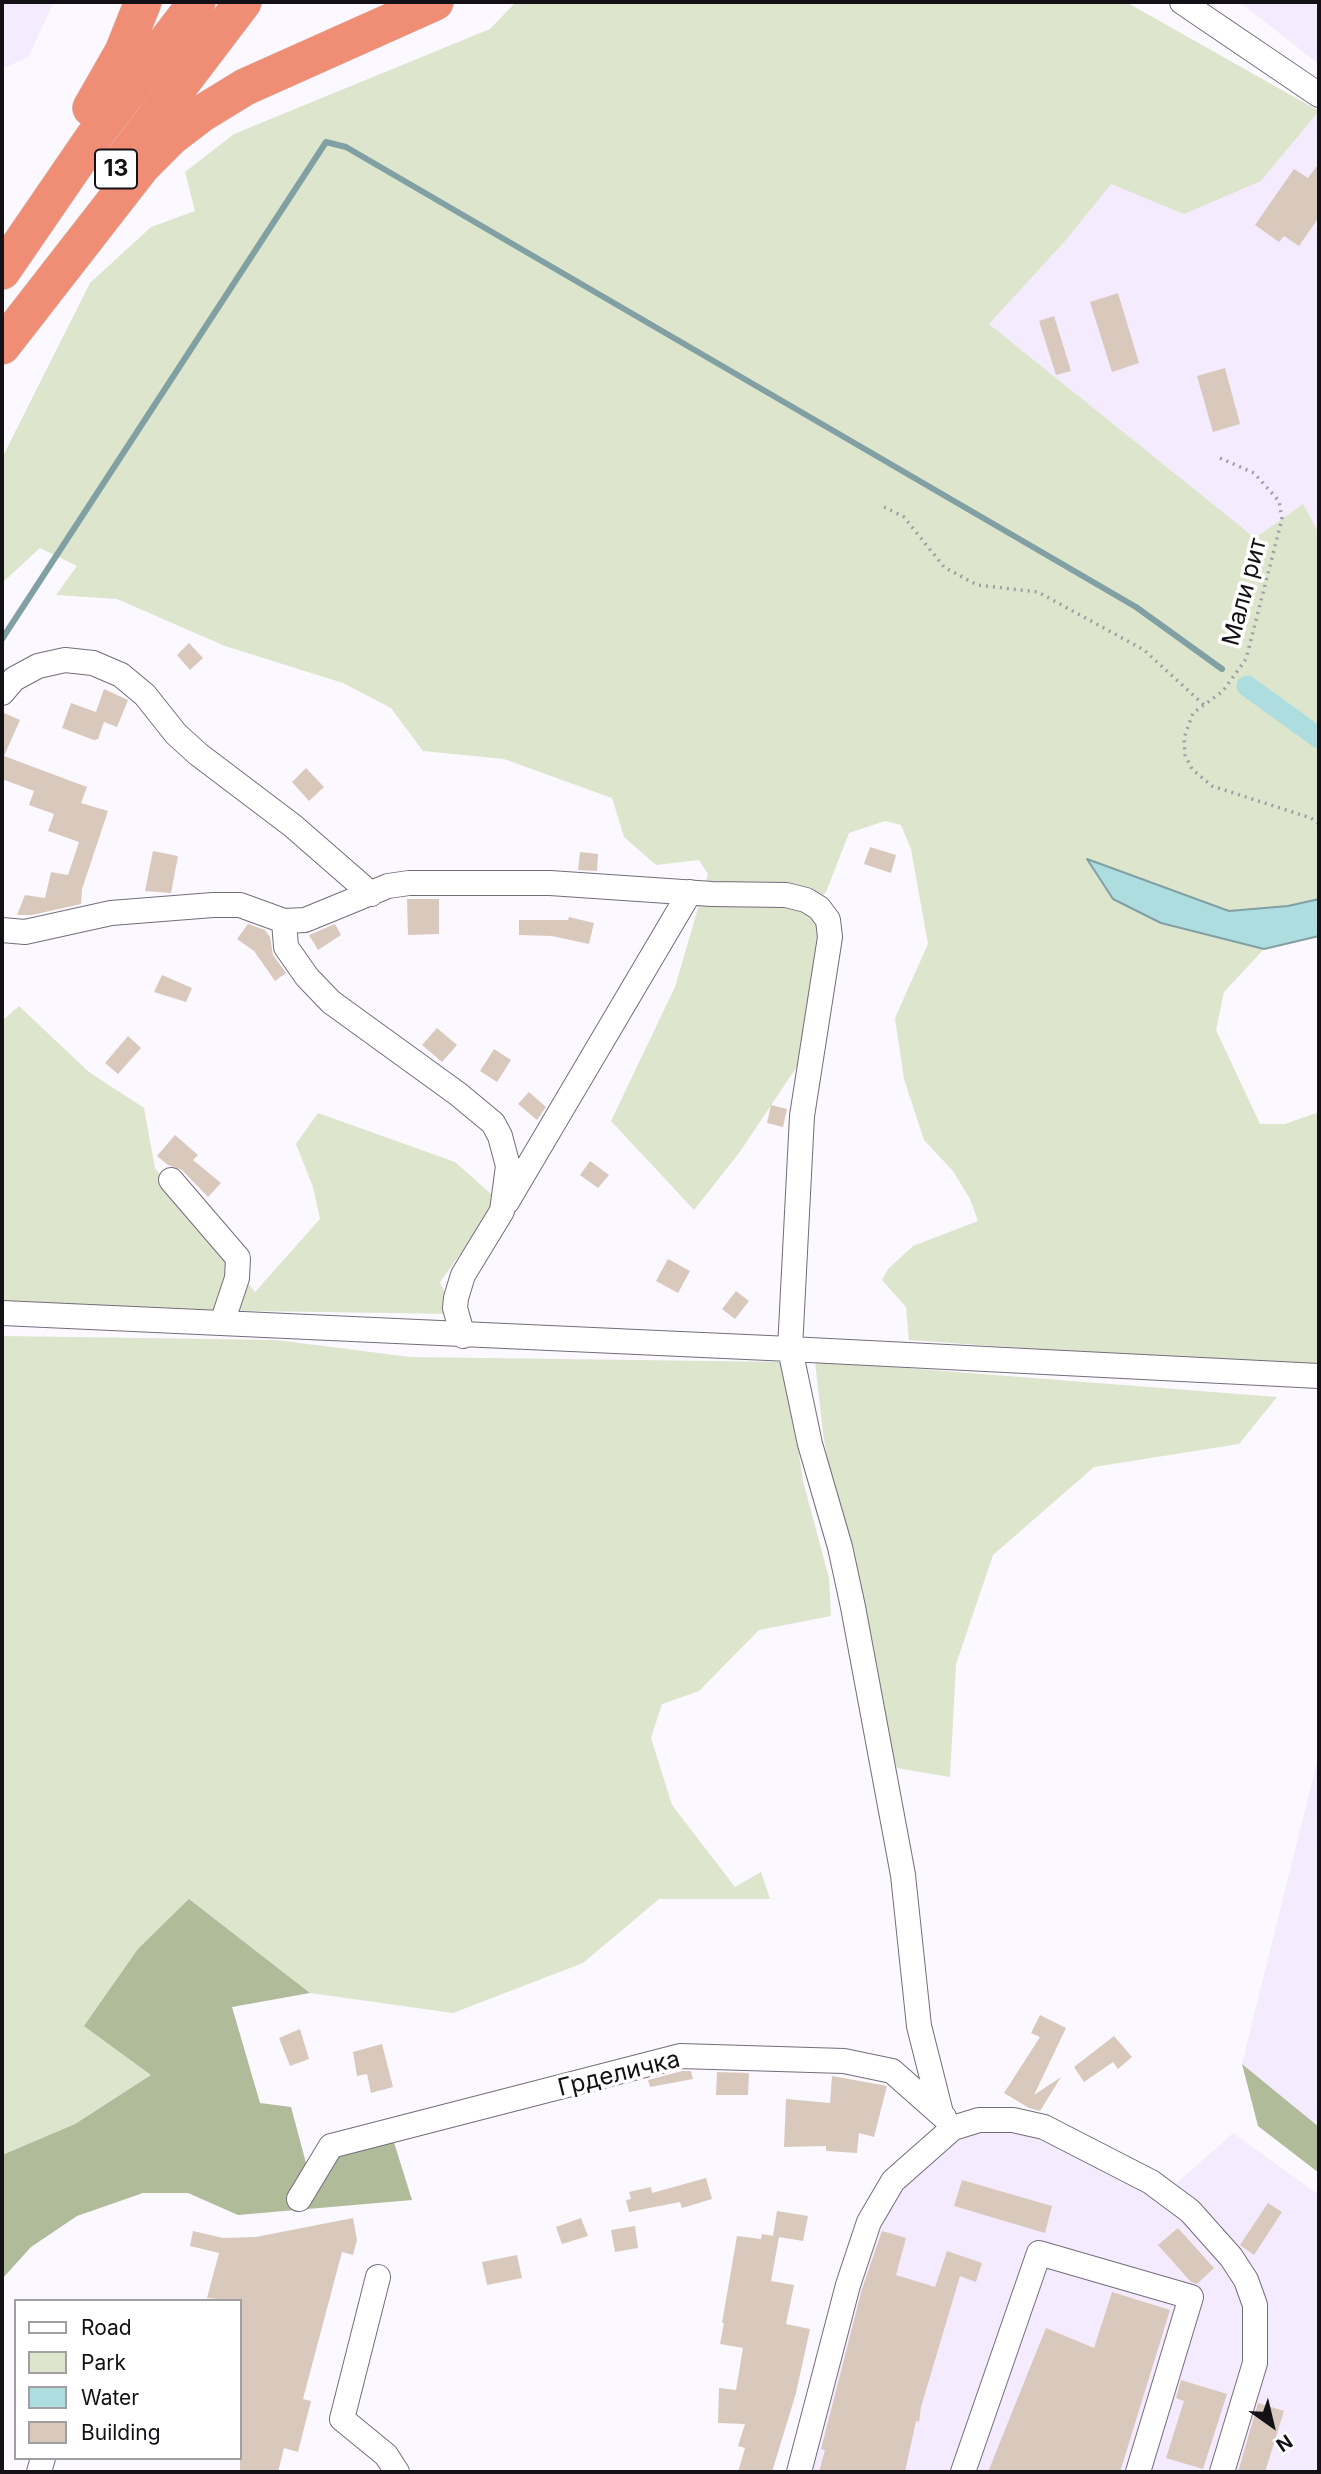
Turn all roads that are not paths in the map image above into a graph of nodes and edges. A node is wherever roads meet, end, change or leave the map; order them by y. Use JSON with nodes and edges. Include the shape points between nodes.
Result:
{"nodes":[{"id":1,"x":142,"y":2,"type":"edge"},
{"id":2,"x":197,"y":2,"type":"edge"},
{"id":3,"x":243,"y":2,"type":"edge"},
{"id":4,"x":435,"y":2,"type":"edge"},
{"id":5,"x":1182,"y":2,"type":"edge"},
{"id":6,"x":1319,"y":95,"type":"edge"},
{"id":7,"x":2,"y":270,"type":"edge"},
{"id":8,"x":2,"y":346,"type":"edge"},
{"id":9,"x":2,"y":693,"type":"edge"},
{"id":10,"x":690,"y":892,"type":"junction"},
{"id":11,"x":371,"y":894,"type":"junction"},
{"id":12,"x":284,"y":921,"type":"junction"},
{"id":13,"x":2,"y":930,"type":"edge"},
{"id":14,"x":171,"y":1180,"type":"dead end"},
{"id":15,"x":502,"y":1211,"type":"junction"},
{"id":16,"x":2,"y":1313,"type":"edge"},
{"id":17,"x":222,"y":1323,"type":"junction"},
{"id":18,"x":463,"y":1336,"type":"junction"},
{"id":19,"x":790,"y":1349,"type":"junction"},
{"id":20,"x":1319,"y":1376,"type":"edge"},
{"id":21,"x":947,"y":2121,"type":"junction"},
{"id":22,"x":299,"y":2199,"type":"dead end"},
{"id":23,"x":378,"y":2277,"type":"dead end"},
{"id":24,"x":1222,"y":2470,"type":"edge"},
{"id":25,"x":397,"y":2472,"type":"edge"},
{"id":26,"x":799,"y":2472,"type":"edge"},
{"id":27,"x":963,"y":2472,"type":"edge"},
{"id":28,"x":1138,"y":2472,"type":"edge"}],
"edges":[{"from":1,"to":7,"type":"highway","via":[[122,52]]},
{"from":2,"to":7,"type":"highway","number":"13","via":[[91,141]]},
{"from":3,"to":8,"type":"highway","number":"13","via":[[79,221]]},
{"from":4,"to":8,"type":"highway","via":[[246,87],[171,137],[142,166]]},
{"from":5,"to":6,"type":"street"},
{"from":9,"to":11,"type":"street","via":[[14,679],[38,666],[65,660],[93,663],[121,675],[198,754],[293,826]]},
{"from":10,"to":11,"type":"street","via":[[456,882],[409,883]]},
{"from":10,"to":15,"type":"street"},
{"from":10,"to":19,"type":"street","via":[[786,895],[806,900],[828,920],[830,937],[802,1116]]},
{"from":11,"to":12,"type":"street","via":[[317,917]]},
{"from":12,"to":13,"type":"street","via":[[240,905],[213,905],[111,914],[25,932]]},
{"from":12,"to":15,"type":"street","via":[[286,947],[331,1002],[493,1123],[507,1155]]},
{"from":14,"to":17,"type":"street","via":[[238,1258],[237,1278]]},
{"from":15,"to":18,"type":"street","via":[[463,1275],[455,1308]]},
{"from":16,"to":17,"type":"street"},
{"from":17,"to":18,"type":"street"},
{"from":18,"to":19,"type":"street"},
{"from":19,"to":20,"type":"street"},
{"from":19,"to":21,"type":"street","via":[[853,1607],[903,1875],[919,2026]]},
{"from":21,"to":22,"type":"street","name":"Грделичка","via":[[892,2071],[844,2062],[680,2056],[331,2146]]},
{"from":21,"to":24,"type":"street","via":[[1013,2120],[1044,2127],[1150,2182],[1190,2211],[1231,2257],[1255,2305],[1257,2333],[1255,2363]]},
{"from":21,"to":26,"type":"street","via":[[892,2181],[869,2222]]},
{"from":23,"to":25,"type":"street","via":[[342,2419],[386,2455]]},
{"from":27,"to":28,"type":"street","via":[[1039,2253],[1191,2297]]}]}
